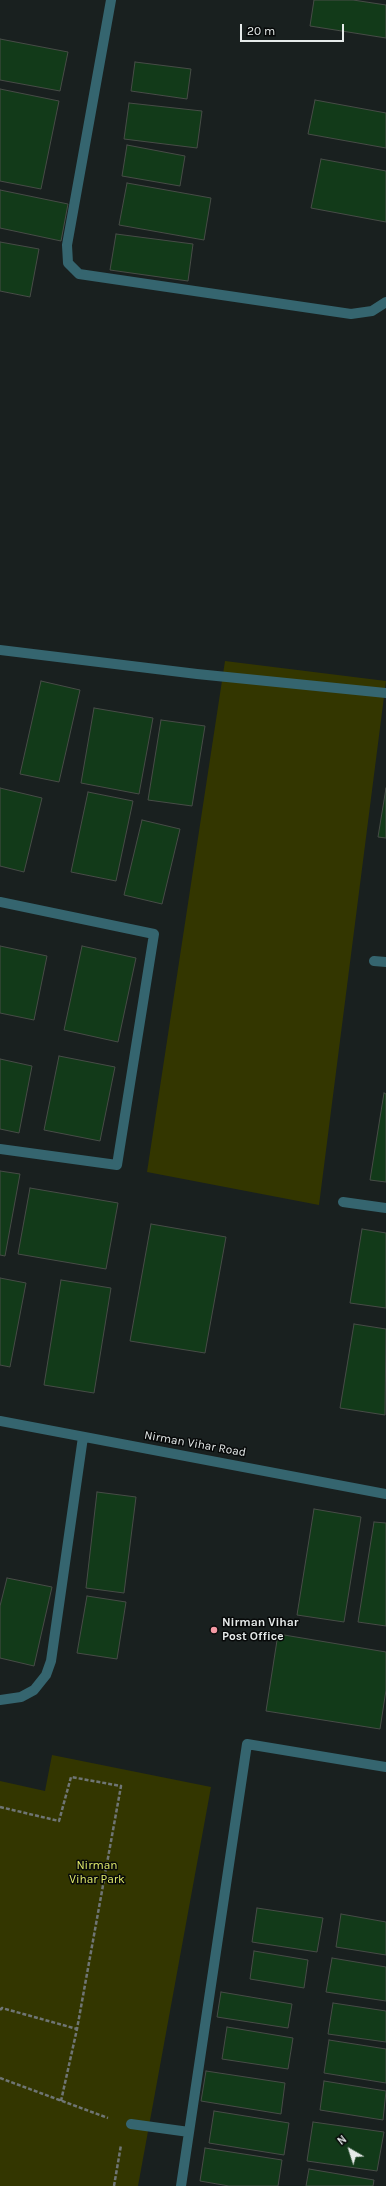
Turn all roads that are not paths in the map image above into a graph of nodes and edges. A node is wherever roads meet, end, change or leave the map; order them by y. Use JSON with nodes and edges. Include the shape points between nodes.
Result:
{"nodes":[{"id":1,"x":111,"y":0,"type":"edge"},
{"id":2,"x":386,"y":302,"type":"edge"},
{"id":3,"x":0,"y":650,"type":"edge"},
{"id":4,"x":386,"y":692,"type":"edge"},
{"id":5,"x":0,"y":902,"type":"edge"},
{"id":6,"x":374,"y":961,"type":"dead end"},
{"id":7,"x":386,"y":962,"type":"edge"},
{"id":8,"x":0,"y":1149,"type":"edge"},
{"id":9,"x":343,"y":1202,"type":"dead end"},
{"id":10,"x":386,"y":1208,"type":"edge"},
{"id":11,"x":0,"y":1421,"type":"edge"},
{"id":12,"x":83,"y":1437,"type":"junction"},
{"id":13,"x":386,"y":1494,"type":"edge"},
{"id":14,"x":0,"y":1700,"type":"edge"},
{"id":15,"x":386,"y":1767,"type":"edge"},
{"id":16,"x":131,"y":2124,"type":"dead end"},
{"id":17,"x":189,"y":2132,"type":"junction"},
{"id":18,"x":181,"y":2186,"type":"edge"}],
"edges":[{"from":1,"to":2,"type":"street","via":[[67,245],[68,263],[78,274],[351,314],[372,311]]},
{"from":3,"to":4,"type":"street","via":[[197,674]]},
{"from":5,"to":8,"type":"street","via":[[154,934],[117,1165]]},
{"from":6,"to":7,"type":"street"},
{"from":9,"to":10,"type":"street"},
{"from":11,"to":12,"type":"street","name":"Nirman Vihar Road"},
{"from":12,"to":13,"type":"street","name":"Nirman Vihar Road"},
{"from":12,"to":14,"type":"street","via":[[51,1661],[46,1675],[34,1690],[21,1697]]},
{"from":15,"to":17,"type":"street","via":[[247,1744]]},
{"from":16,"to":17,"type":"street"},
{"from":17,"to":18,"type":"street"}]}
